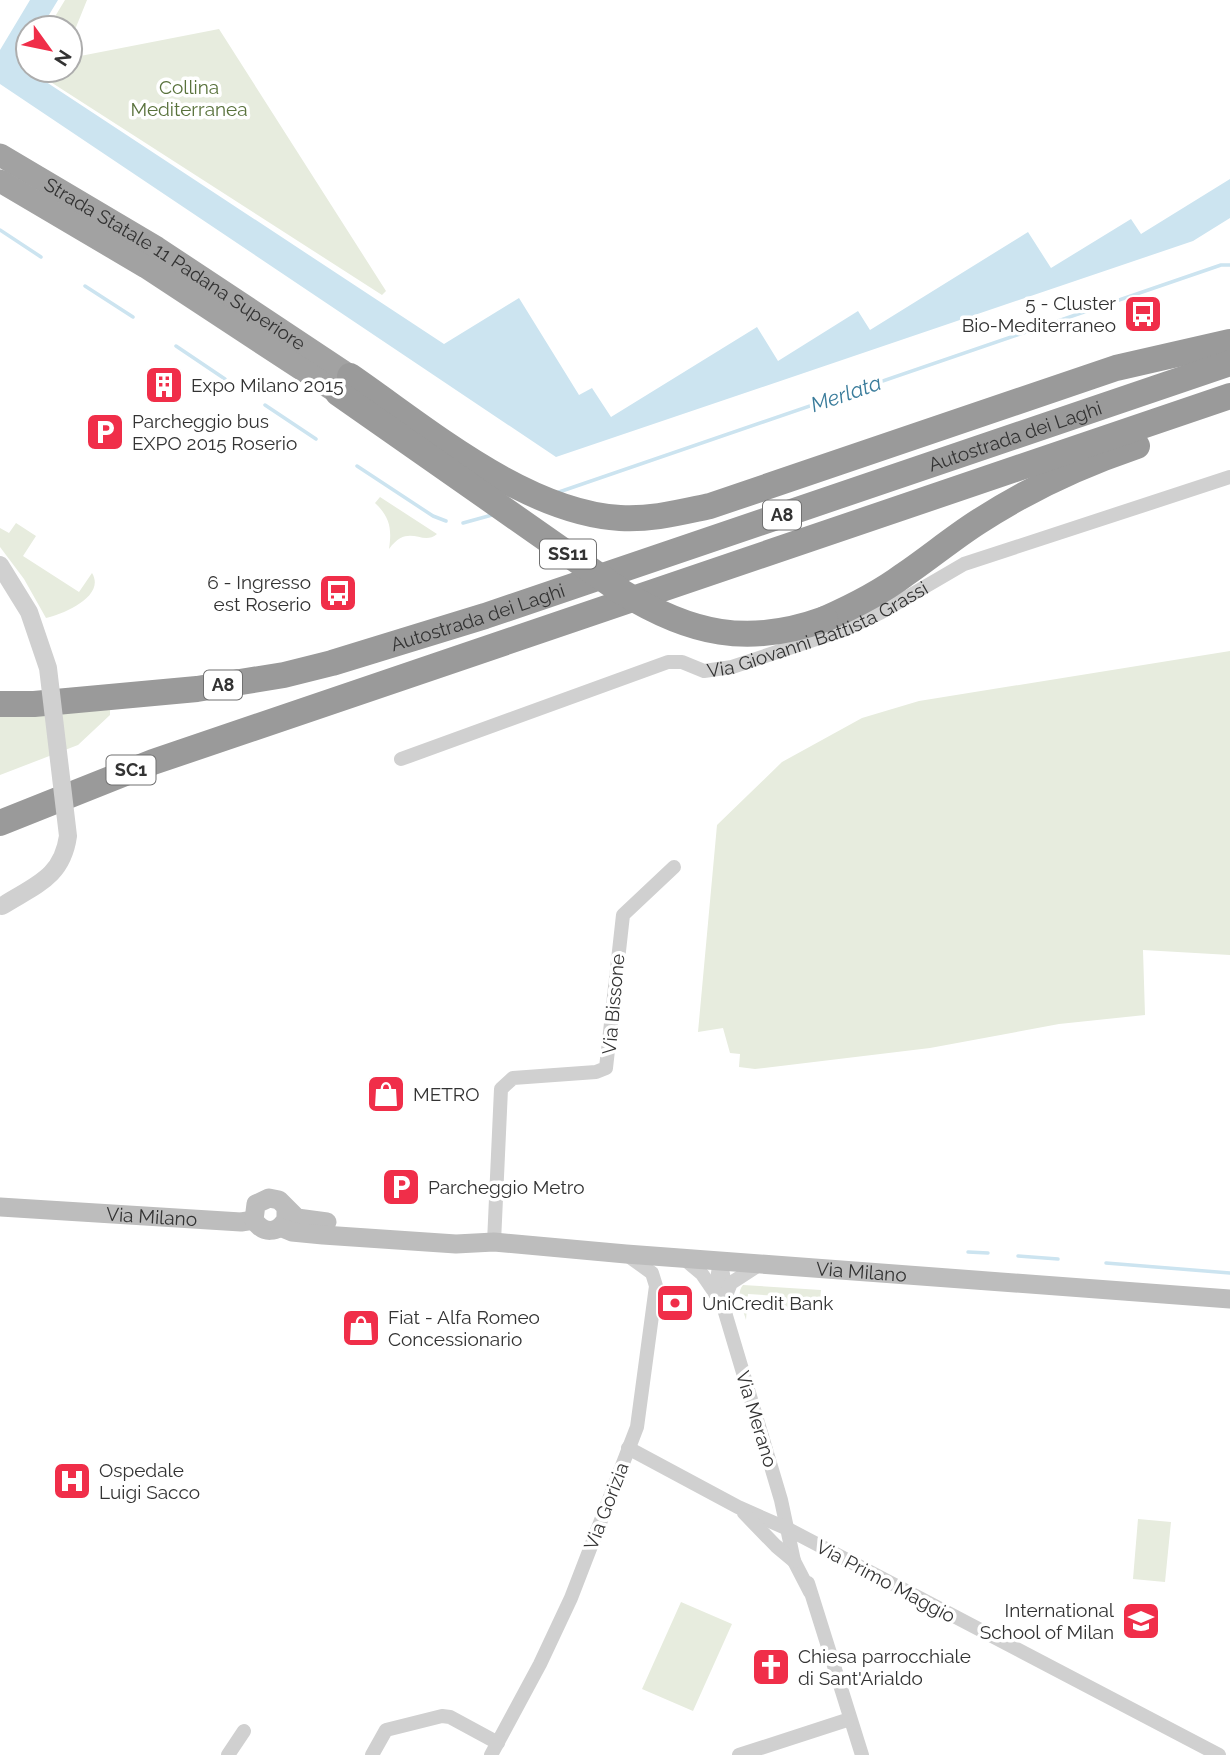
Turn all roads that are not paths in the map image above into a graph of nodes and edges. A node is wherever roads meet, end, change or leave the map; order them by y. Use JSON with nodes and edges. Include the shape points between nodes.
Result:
{"nodes":[{"id":1,"x":0,"y":155,"type":"edge"},
{"id":2,"x":0,"y":181,"type":"edge"},
{"id":3,"x":1230,"y":342,"type":"edge"},
{"id":4,"x":1230,"y":363,"type":"edge"},
{"id":5,"x":344,"y":384,"type":"junction"},
{"id":6,"x":1230,"y":396,"type":"edge"},
{"id":7,"x":1230,"y":414,"type":"edge"},
{"id":8,"x":1230,"y":477,"type":"edge"},
{"id":9,"x":0,"y":565,"type":"edge"},
{"id":10,"x":0,"y":689,"type":"edge"},
{"id":11,"x":113,"y":695,"type":"junction"},
{"id":12,"x":0,"y":704,"type":"edge"},
{"id":13,"x":265,"y":724,"type":"junction"},
{"id":14,"x":401,"y":759,"type":"dead end"},
{"id":15,"x":0,"y":823,"type":"edge"},
{"id":16,"x":0,"y":843,"type":"edge"},
{"id":17,"x":674,"y":867,"type":"dead end"},
{"id":18,"x":2,"y":906,"type":"edge"},
{"id":19,"x":0,"y":1207,"type":"edge"},
{"id":20,"x":283,"y":1218,"type":"junction"},
{"id":21,"x":254,"y":1220,"type":"junction"},
{"id":22,"x":494,"y":1242,"type":"junction"},
{"id":23,"x":626,"y":1254,"type":"junction"},
{"id":24,"x":682,"y":1257,"type":"junction"},
{"id":25,"x":720,"y":1260,"type":"junction"},
{"id":26,"x":762,"y":1263,"type":"junction"},
{"id":27,"x":721,"y":1293,"type":"junction"},
{"id":28,"x":1230,"y":1299,"type":"edge"},
{"id":29,"x":628,"y":1448,"type":"junction"},
{"id":30,"x":738,"y":1507,"type":"junction"},
{"id":31,"x":789,"y":1529,"type":"junction"},
{"id":32,"x":794,"y":1561,"type":"junction"},
{"id":33,"x":810,"y":1592,"type":"junction"},
{"id":34,"x":850,"y":1719,"type":"junction"},
{"id":35,"x":244,"y":1731,"type":"dead end"},
{"id":36,"x":495,"y":1749,"type":"edge"},
{"id":37,"x":228,"y":1755,"type":"edge"},
{"id":38,"x":372,"y":1755,"type":"edge"},
{"id":39,"x":739,"y":1755,"type":"edge"},
{"id":40,"x":862,"y":1755,"type":"edge"},
{"id":41,"x":1219,"y":1755,"type":"edge"}],
"edges":[{"from":1,"to":5,"type":"highway","name":"Strada Statale 11 Padana Superiore","number":"SS11","via":[[157,248]]},
{"from":2,"to":5,"type":"highway","name":"Strada Statale 11 Padana Superiore","number":"SS11"},
{"from":3,"to":5,"type":"highway","number":"SS11","via":[[1116,368],[722,502],[643,518],[603,516],[537,496]]},
{"from":4,"to":11,"type":"highway","name":"Autostrada dei Laghi","number":"A8","via":[[485,616],[332,663],[240,683]]},
{"from":5,"to":7,"type":"highway","number":"SS11","bridge":true,"via":[[622,592],[666,617],[700,629],[746,635],[792,630],[825,619],[877,592],[979,521],[1050,481]]},
{"from":6,"to":13,"type":"highway","name":"Autostrada dei Laghi","number":"A8"},
{"from":8,"to":14,"type":"street","name":"Via Giovanni Battista Grassi","via":[[964,564],[846,629],[711,671],[668,662]]},
{"from":9,"to":18,"type":"street","bridge":true,"via":[[29,612],[48,668],[68,835],[66,853],[51,875]]},
{"from":10,"to":11,"type":"highway"},
{"from":11,"to":12,"type":"highway"},
{"from":13,"to":15,"type":"highway","number":"SC1","via":[[153,762]]},
{"from":13,"to":16,"type":"highway","via":[[190,762]]},
{"from":17,"to":22,"type":"street","name":"Via Bissone","via":[[623,915],[606,1068],[513,1078],[501,1089]]},
{"from":19,"to":21,"type":"main road","name":"Via Milano"},
{"from":20,"to":21,"type":"main road","via":[[273,1230]]},
{"from":20,"to":21,"type":"main road","via":[[279,1200],[264,1199],[255,1208]]},
{"from":20,"to":22,"type":"main road","name":"Via Milano","via":[[291,1215],[479,1235]]},
{"from":22,"to":23,"type":"main road","name":"Via Milano"},
{"from":23,"to":24,"type":"main road","name":"Via Milano"},
{"from":23,"to":29,"type":"street","name":"Via Gorizia","via":[[652,1273],[656,1286],[637,1427]]},
{"from":24,"to":25,"type":"main road","name":"Via Milano"},
{"from":24,"to":27,"type":"street"},
{"from":25,"to":26,"type":"main road","name":"Via Milano"},
{"from":25,"to":27,"type":"street","name":"Via Merano"},
{"from":26,"to":27,"type":"street"},
{"from":26,"to":28,"type":"main road","name":"Via Milano"},
{"from":27,"to":31,"type":"street","name":"Via Merano"},
{"from":29,"to":30,"type":"street","name":"Via Primo Maggio"},
{"from":29,"to":36,"type":"street","name":"Via Gorizia","via":[[571,1598]]},
{"from":30,"to":31,"type":"street","name":"Via Primo Maggio"},
{"from":30,"to":32,"type":"street","name":"Via Primo Maggio"},
{"from":31,"to":32,"type":"street"},
{"from":31,"to":33,"type":"street","via":[[801,1552]]},
{"from":31,"to":41,"type":"street","name":"Via Primo Maggio"},
{"from":32,"to":33,"type":"street"},
{"from":33,"to":34,"type":"street"},
{"from":34,"to":39,"type":"street"},
{"from":34,"to":40,"type":"street"},
{"from":35,"to":37,"type":"street"},
{"from":36,"to":38,"type":"street","via":[[442,1716],[386,1730]]}]}
